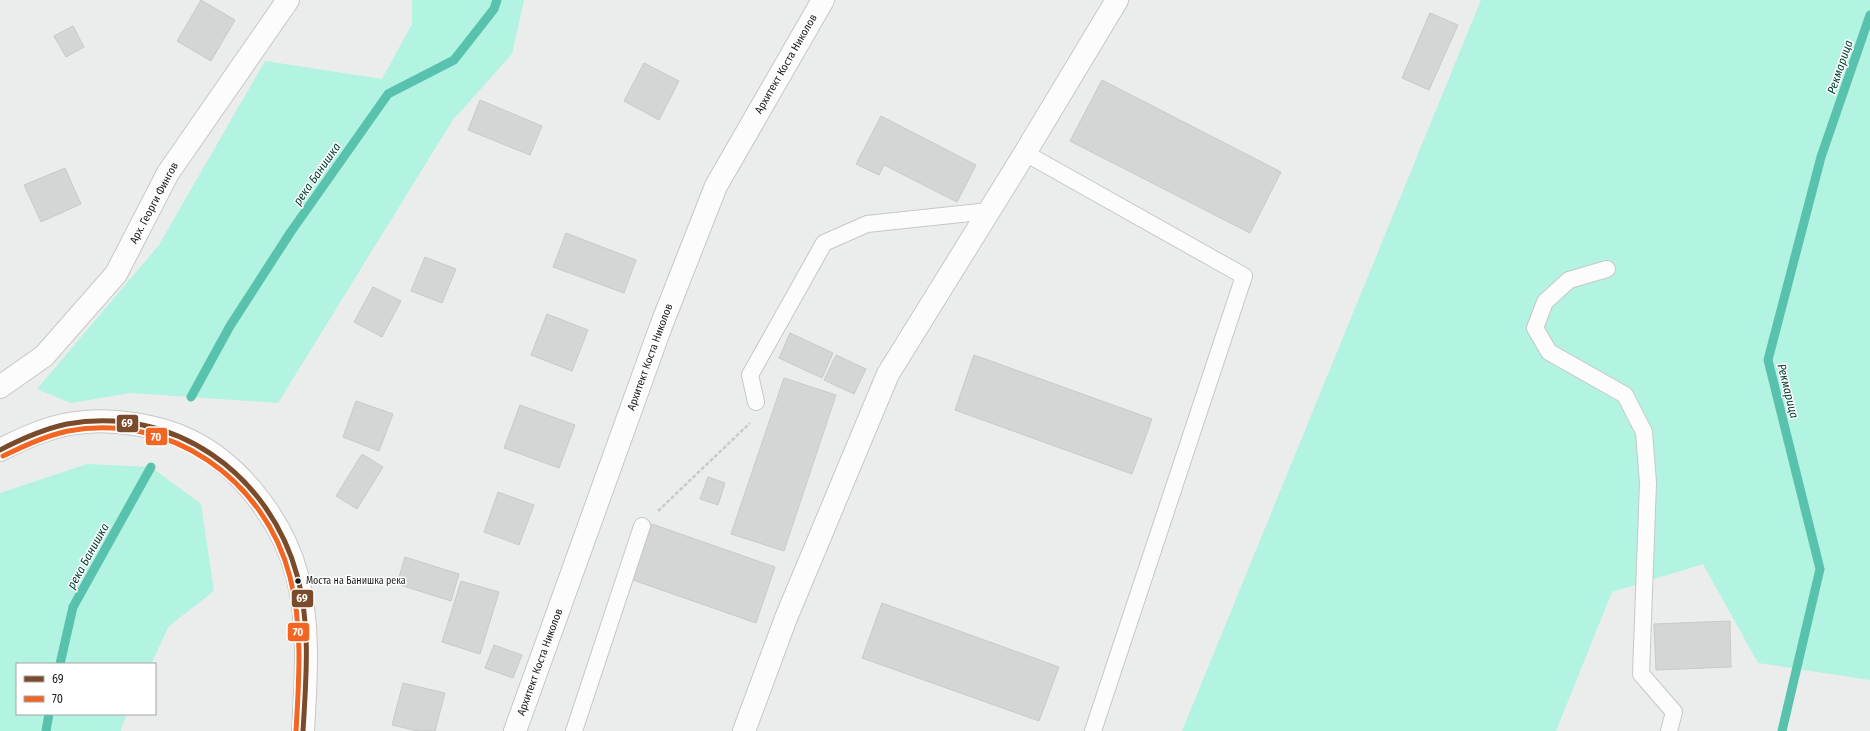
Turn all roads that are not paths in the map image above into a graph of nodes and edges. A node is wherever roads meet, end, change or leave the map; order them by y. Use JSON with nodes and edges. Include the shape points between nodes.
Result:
{"nodes":[{"id":1,"x":288,"y":0,"type":"edge"},
{"id":2,"x":823,"y":0,"type":"edge"},
{"id":3,"x":1117,"y":0,"type":"edge"},
{"id":4,"x":1025,"y":153,"type":"junction"},
{"id":5,"x":989,"y":211,"type":"junction"},
{"id":6,"x":1607,"y":269,"type":"dead end"},
{"id":7,"x":0,"y":387,"type":"edge"},
{"id":8,"x":756,"y":402,"type":"road end"},
{"id":9,"x":0,"y":450,"type":"edge"},
{"id":10,"x":642,"y":526,"type":"road end"},
{"id":11,"x":303,"y":731,"type":"edge"},
{"id":12,"x":515,"y":731,"type":"edge"},
{"id":13,"x":574,"y":731,"type":"edge"},
{"id":14,"x":744,"y":731,"type":"edge"},
{"id":15,"x":1093,"y":731,"type":"edge"},
{"id":16,"x":1669,"y":731,"type":"edge"}],
"edges":[{"from":1,"to":7,"type":"street","name":"Арх. Георги Фингов","via":[[168,173],[116,274],[44,356]]},
{"from":2,"to":12,"type":"street","name":"Архитект Коста Николов","via":[[716,186],[661,326]]},
{"from":3,"to":4,"type":"street"},
{"from":4,"to":5,"type":"street"},
{"from":4,"to":15,"type":"lane","via":[[1244,276]]},
{"from":5,"to":8,"type":"lane","via":[[867,224],[824,243],[750,375]]},
{"from":5,"to":14,"type":"street","via":[[888,374],[786,618]]},
{"from":6,"to":16,"type":"lane","via":[[1568,280],[1545,302],[1535,328],[1549,352],[1625,395],[1644,432],[1648,483],[1641,674],[1674,712]]},
{"from":9,"to":11,"type":"street","via":[[30,436],[76,423],[116,422],[154,428],[192,441],[221,461],[248,485],[270,514],[285,542],[297,574],[306,638]]},
{"from":10,"to":13,"type":"lane"}]}
